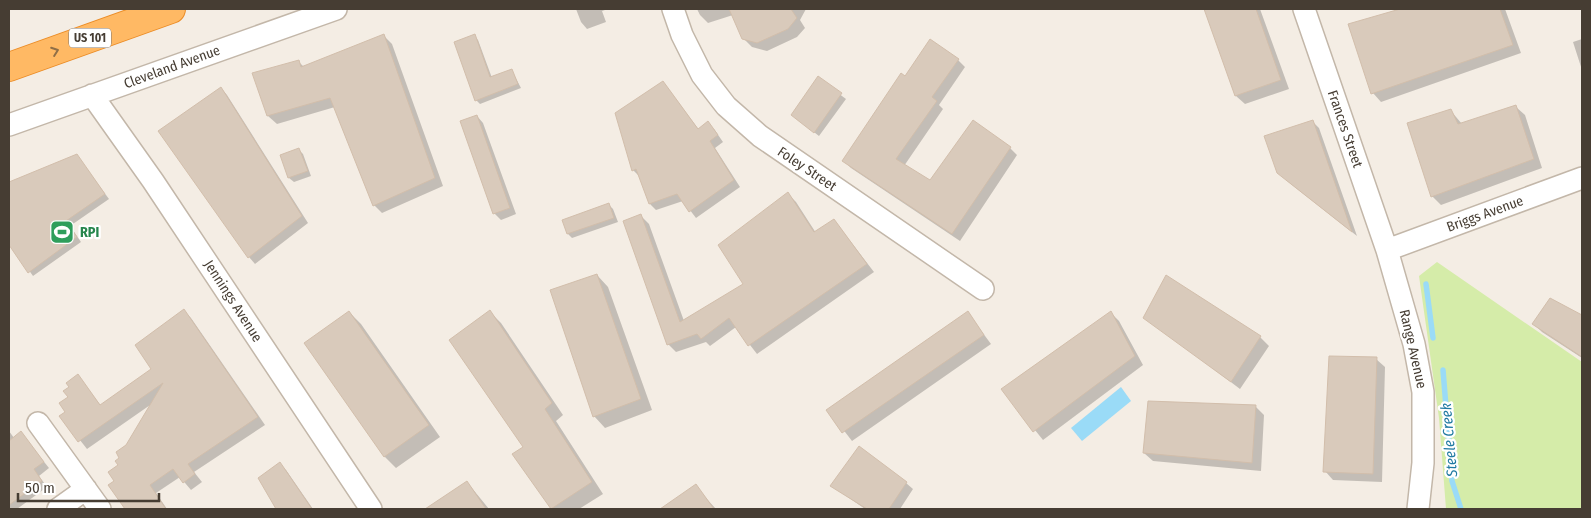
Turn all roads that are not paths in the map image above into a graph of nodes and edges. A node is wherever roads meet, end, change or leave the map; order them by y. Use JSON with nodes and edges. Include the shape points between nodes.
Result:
{"nodes":[{"id":1,"x":171,"y":9,"type":"edge"},
{"id":2,"x":336,"y":9,"type":"edge"},
{"id":3,"x":674,"y":9,"type":"edge"},
{"id":4,"x":1304,"y":9,"type":"edge"},
{"id":5,"x":9,"y":67,"type":"edge"},
{"id":6,"x":92,"y":95,"type":"junction"},
{"id":7,"x":9,"y":125,"type":"edge"},
{"id":8,"x":1582,"y":178,"type":"edge"},
{"id":9,"x":1387,"y":250,"type":"junction"},
{"id":10,"x":983,"y":289,"type":"dead end"},
{"id":11,"x":38,"y":424,"type":"dead end"},
{"id":12,"x":86,"y":489,"type":"junction"},
{"id":13,"x":58,"y":509,"type":"edge"},
{"id":14,"x":100,"y":509,"type":"edge"},
{"id":15,"x":371,"y":509,"type":"edge"},
{"id":16,"x":1418,"y":509,"type":"edge"}],
"edges":[{"from":5,"to":1,"type":"highway","number":"US 101","one_way":true},
{"from":2,"to":6,"type":"street","name":"Cleveland Avenue"},
{"from":3,"to":10,"type":"street","name":"Foley Street","via":[[682,35],[702,75],[726,106],[760,136]]},
{"from":4,"to":9,"type":"street","name":"Frances Street"},
{"from":6,"to":7,"type":"street","name":"Cleveland Avenue"},
{"from":6,"to":15,"type":"street","name":"Jennings Avenue","via":[[154,181]]},
{"from":8,"to":9,"type":"street","name":"Briggs Avenue"},
{"from":9,"to":16,"type":"street","name":"Range Avenue","via":[[1414,344],[1423,392],[1423,463]]},
{"from":11,"to":12,"type":"street"},
{"from":12,"to":13,"type":"street"},
{"from":12,"to":14,"type":"street"}]}
